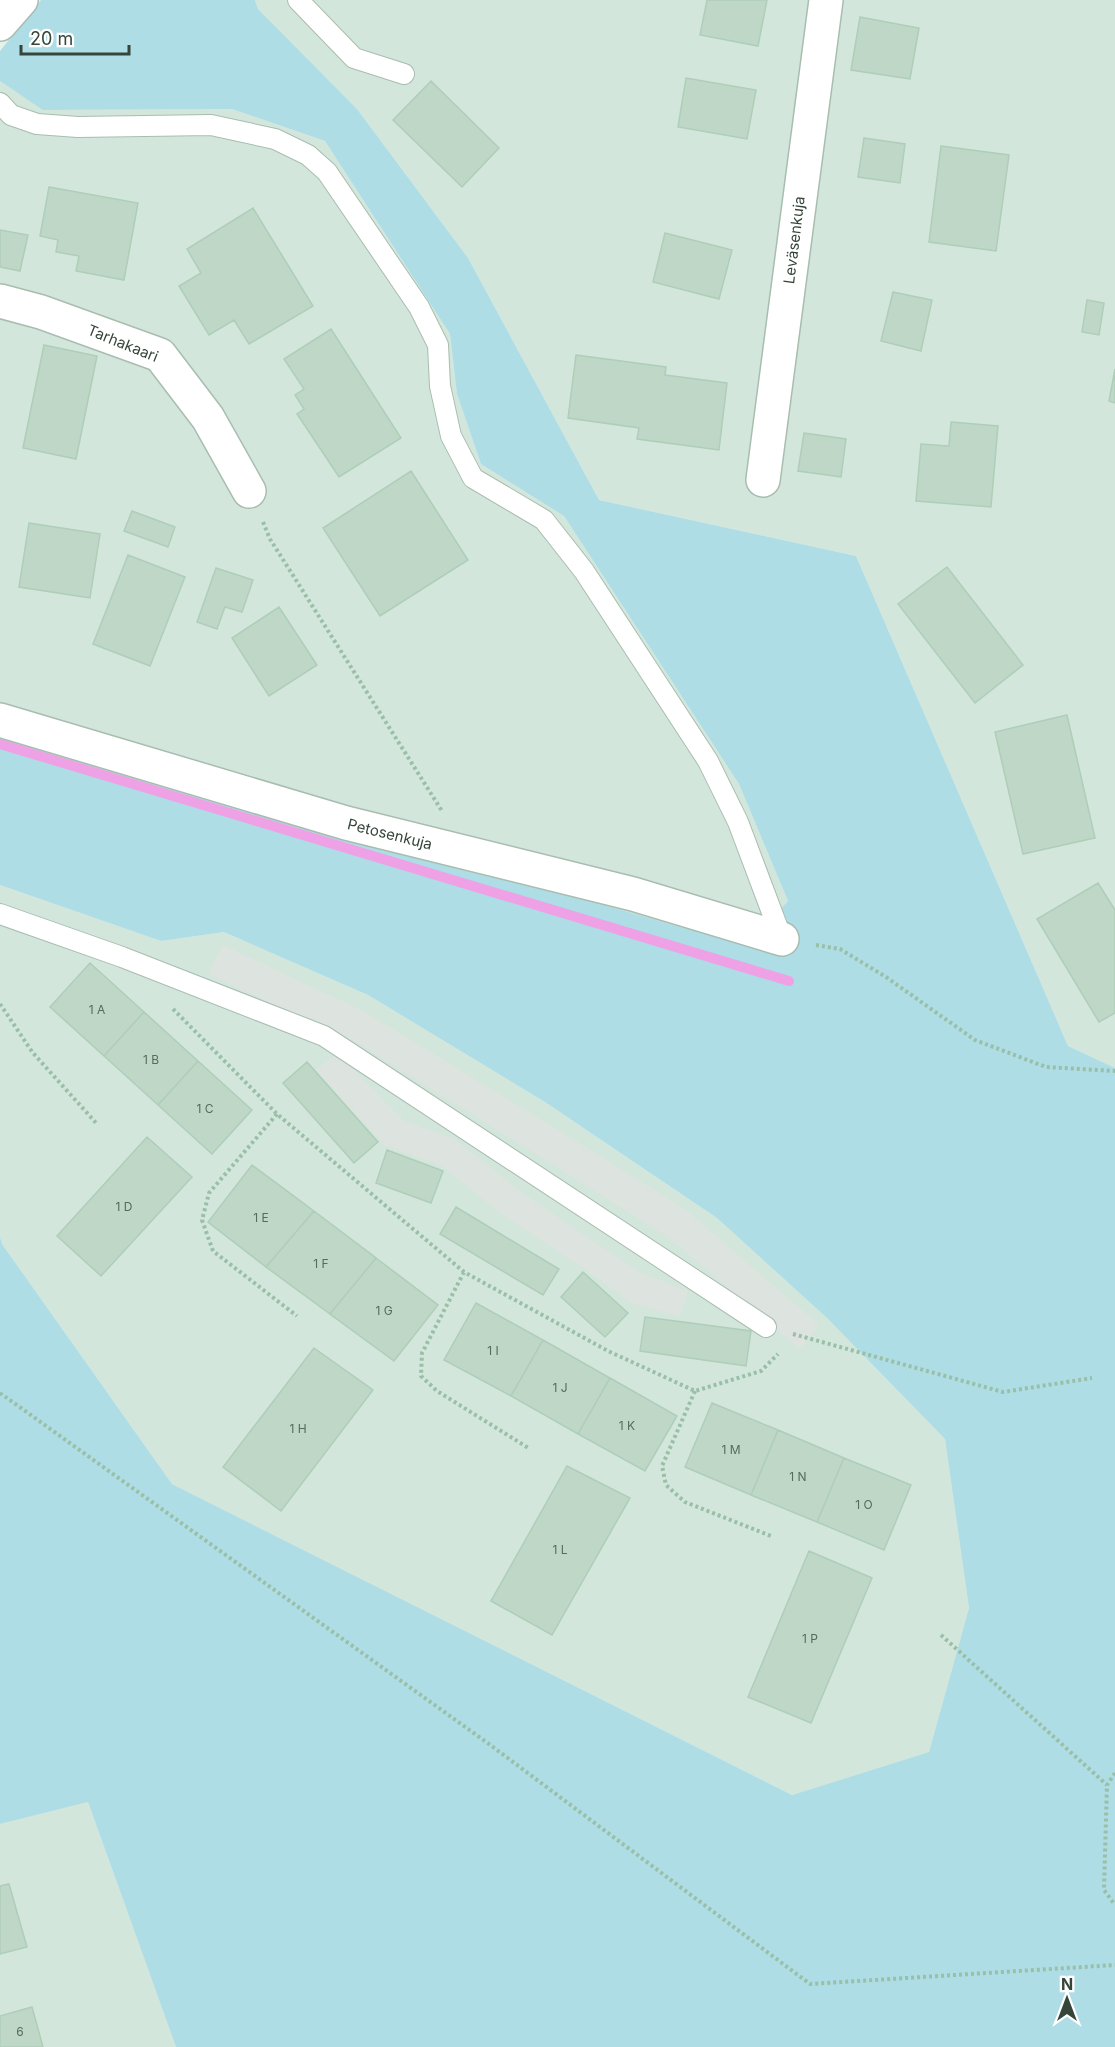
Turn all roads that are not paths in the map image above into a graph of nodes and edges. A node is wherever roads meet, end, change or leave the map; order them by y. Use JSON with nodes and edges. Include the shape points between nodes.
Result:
{"nodes":[{"id":1,"x":21,"y":0,"type":"edge"},
{"id":2,"x":298,"y":0,"type":"edge"},
{"id":3,"x":826,"y":0,"type":"edge"},
{"id":4,"x":0,"y":24,"type":"edge"},
{"id":5,"x":404,"y":74,"type":"dead end"},
{"id":6,"x":0,"y":103,"type":"edge"},
{"id":7,"x":0,"y":300,"type":"edge"},
{"id":8,"x":763,"y":480,"type":"dead end"},
{"id":9,"x":249,"y":491,"type":"road end"},
{"id":10,"x":0,"y":720,"type":"edge"},
{"id":11,"x":0,"y":914,"type":"edge"},
{"id":12,"x":782,"y":939,"type":"joint"},
{"id":13,"x":766,"y":1327,"type":"road end"}],
"edges":[{"from":1,"to":4,"type":"street"},
{"from":2,"to":5,"type":"lane","via":[[354,58]]},
{"from":3,"to":8,"type":"street","name":"Leväsenkuja"},
{"from":6,"to":12,"type":"lane","via":[[11,115],[37,124],[211,125],[275,139],[308,155],[327,172],[419,307],[438,345],[440,386],[450,436],[473,478],[544,520],[584,571],[708,761],[738,822]]},
{"from":7,"to":9,"type":"street","name":"Tarhakaari","via":[[160,355],[208,418]]},
{"from":10,"to":12,"type":"street","name":"Petosenkuja","via":[[346,823],[633,894]]},
{"from":11,"to":13,"type":"lane","via":[[324,1036]]}]}
